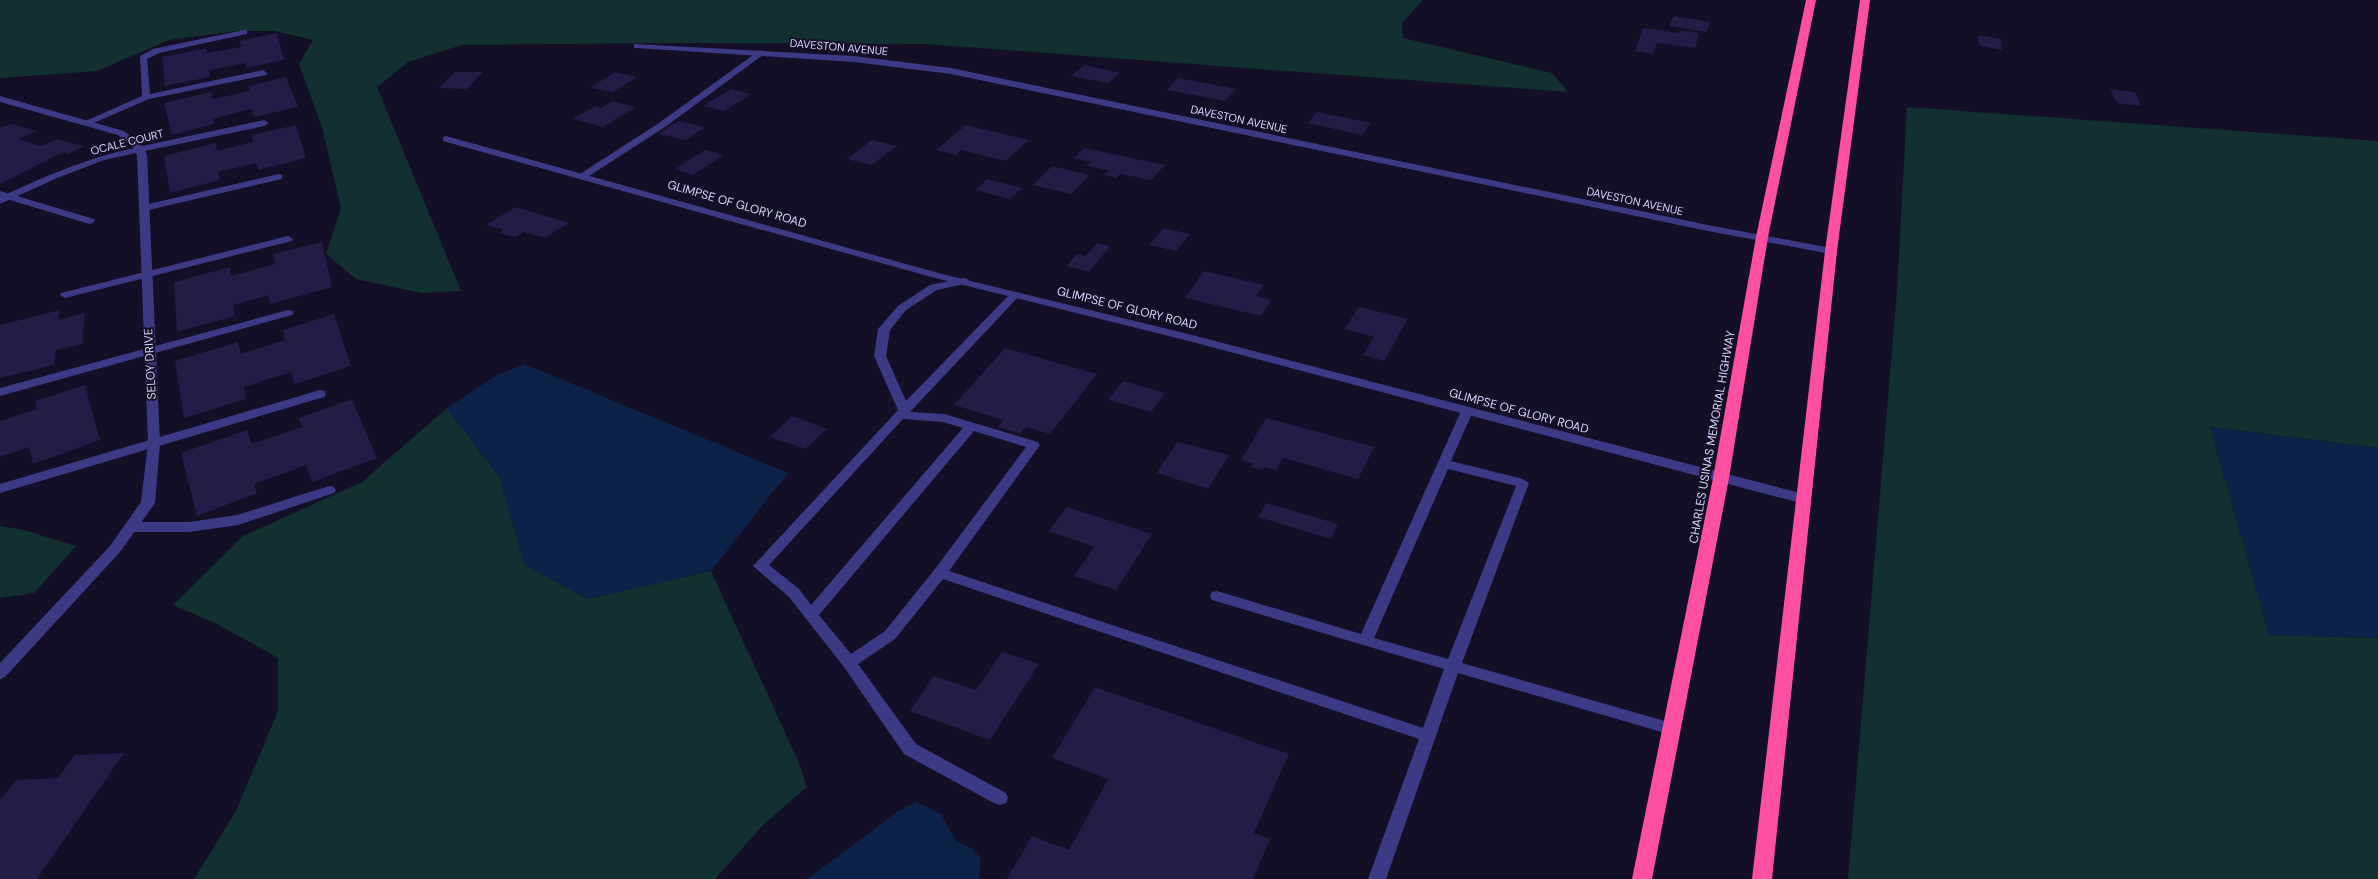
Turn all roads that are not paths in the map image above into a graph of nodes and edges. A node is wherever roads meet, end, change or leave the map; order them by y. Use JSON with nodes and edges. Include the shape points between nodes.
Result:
{"nodes":[{"id":1,"x":1811,"y":0,"type":"edge"},
{"id":2,"x":1865,"y":0,"type":"edge"},
{"id":3,"x":244,"y":32,"type":"dead end"},
{"id":4,"x":637,"y":46,"type":"dead end"},
{"id":5,"x":763,"y":52,"type":"junction"},
{"id":6,"x":262,"y":73,"type":"dead end"},
{"id":7,"x":146,"y":97,"type":"junction"},
{"id":8,"x":0,"y":99,"type":"edge"},
{"id":9,"x":86,"y":123,"type":"junction"},
{"id":10,"x":264,"y":123,"type":"dead end"},
{"id":11,"x":446,"y":139,"type":"dead end"},
{"id":12,"x":139,"y":149,"type":"junction"},
{"id":13,"x":583,"y":176,"type":"junction"},
{"id":14,"x":279,"y":177,"type":"dead end"},
{"id":15,"x":3,"y":197,"type":"edge"},
{"id":16,"x":144,"y":208,"type":"junction"},
{"id":17,"x":90,"y":221,"type":"dead end"},
{"id":18,"x":1762,"y":237,"type":"junction"},
{"id":19,"x":288,"y":239,"type":"dead end"},
{"id":20,"x":1831,"y":251,"type":"junction"},
{"id":21,"x":146,"y":276,"type":"junction"},
{"id":22,"x":964,"y":281,"type":"junction"},
{"id":23,"x":65,"y":295,"type":"dead end"},
{"id":24,"x":1015,"y":295,"type":"junction"},
{"id":25,"x":288,"y":314,"type":"dead end"},
{"id":26,"x":150,"y":351,"type":"junction"},
{"id":27,"x":0,"y":392,"type":"edge"},
{"id":28,"x":320,"y":394,"type":"dead end"},
{"id":29,"x":1467,"y":411,"type":"junction"},
{"id":30,"x":902,"y":412,"type":"junction"},
{"id":31,"x":972,"y":426,"type":"junction"},
{"id":32,"x":154,"y":443,"type":"junction"},
{"id":33,"x":1444,"y":464,"type":"junction"},
{"id":34,"x":1721,"y":478,"type":"junction"},
{"id":35,"x":0,"y":489,"type":"edge"},
{"id":36,"x":329,"y":490,"type":"dead end"},
{"id":37,"x":1804,"y":499,"type":"junction"},
{"id":38,"x":132,"y":527,"type":"junction"},
{"id":39,"x":940,"y":573,"type":"junction"},
{"id":40,"x":1217,"y":596,"type":"dead end"},
{"id":41,"x":812,"y":614,"type":"junction"},
{"id":42,"x":1365,"y":641,"type":"junction"},
{"id":43,"x":849,"y":663,"type":"junction"},
{"id":44,"x":1453,"y":666,"type":"junction"},
{"id":45,"x":0,"y":673,"type":"edge"},
{"id":46,"x":1672,"y":729,"type":"junction"},
{"id":47,"x":1428,"y":736,"type":"junction"},
{"id":48,"x":1000,"y":798,"type":"dead end"},
{"id":49,"x":1377,"y":879,"type":"edge"},
{"id":50,"x":1642,"y":879,"type":"edge"},
{"id":51,"x":1762,"y":879,"type":"edge"}],
"edges":[{"from":1,"to":18,"type":"highway","name":"CHARLES USINAS MEMORIAL HIGHWAY"},
{"from":2,"to":20,"type":"highway"},
{"from":3,"to":7,"type":"street","via":[[156,51],[143,58]]},
{"from":4,"to":5,"type":"street","name":"DAVESTON AVENUE"},
{"from":5,"to":13,"type":"street","via":[[662,125]]},
{"from":5,"to":18,"type":"street","name":"DAVESTON AVENUE","via":[[951,71]]},
{"from":6,"to":7,"type":"street"},
{"from":7,"to":9,"type":"street"},
{"from":8,"to":9,"type":"street"},
{"from":9,"to":12,"type":"street","via":[[121,133]]},
{"from":10,"to":12,"type":"street","name":"OCALE COURT"},
{"from":11,"to":13,"type":"street","name":"GLIMPSE OF GLORY ROAD"},
{"from":12,"to":15,"type":"street","name":"OCALE COURT","via":[[79,166]]},
{"from":12,"to":16,"type":"street","name":"SELOY DRIVE"},
{"from":13,"to":22,"type":"street","name":"GLIMPSE OF GLORY ROAD"},
{"from":14,"to":16,"type":"street"},
{"from":15,"to":17,"type":"street"},
{"from":16,"to":21,"type":"street","name":"SELOY DRIVE"},
{"from":18,"to":20,"type":"street","name":"DAVESTON AVENUE"},
{"from":18,"to":34,"type":"highway","name":"CHARLES USINAS MEMORIAL HIGHWAY"},
{"from":19,"to":21,"type":"street"},
{"from":20,"to":37,"type":"highway"},
{"from":21,"to":23,"type":"street"},
{"from":21,"to":26,"type":"street","name":"SELOY DRIVE"},
{"from":22,"to":24,"type":"street","name":"GLIMPSE OF GLORY ROAD"},
{"from":22,"to":30,"type":"street","via":[[934,287],[902,308],[884,329],[880,356]]},
{"from":24,"to":29,"type":"street","name":"GLIMPSE OF GLORY ROAD"},
{"from":24,"to":30,"type":"street"},
{"from":25,"to":26,"type":"street"},
{"from":26,"to":27,"type":"street"},
{"from":26,"to":32,"type":"street","name":"SELOY DRIVE"},
{"from":28,"to":32,"type":"street"},
{"from":29,"to":33,"type":"street"},
{"from":29,"to":34,"type":"street","name":"GLIMPSE OF GLORY ROAD"},
{"from":30,"to":31,"type":"street"},
{"from":30,"to":41,"type":"street","via":[[760,566],[794,593]]},
{"from":31,"to":39,"type":"street","via":[[1034,445]]},
{"from":31,"to":41,"type":"street"},
{"from":32,"to":35,"type":"street"},
{"from":32,"to":38,"type":"street","name":"SELOY DRIVE","via":[[148,503]]},
{"from":33,"to":42,"type":"street"},
{"from":33,"to":44,"type":"street","via":[[1524,483]]},
{"from":34,"to":37,"type":"street","name":"GLIMPSE OF GLORY ROAD"},
{"from":34,"to":46,"type":"highway","name":"CHARLES USINAS MEMORIAL HIGHWAY"},
{"from":36,"to":38,"type":"street","via":[[238,520],[189,528]]},
{"from":37,"to":51,"type":"highway"},
{"from":38,"to":45,"type":"street","name":"SELOY DRIVE"},
{"from":39,"to":43,"type":"street","via":[[890,635]]},
{"from":39,"to":47,"type":"street"},
{"from":40,"to":42,"type":"street"},
{"from":41,"to":43,"type":"street"},
{"from":42,"to":44,"type":"street"},
{"from":43,"to":48,"type":"street","via":[[910,749]]},
{"from":44,"to":46,"type":"street"},
{"from":44,"to":47,"type":"street"},
{"from":46,"to":50,"type":"highway","name":"CHARLES USINAS MEMORIAL HIGHWAY"},
{"from":47,"to":49,"type":"street"}]}
